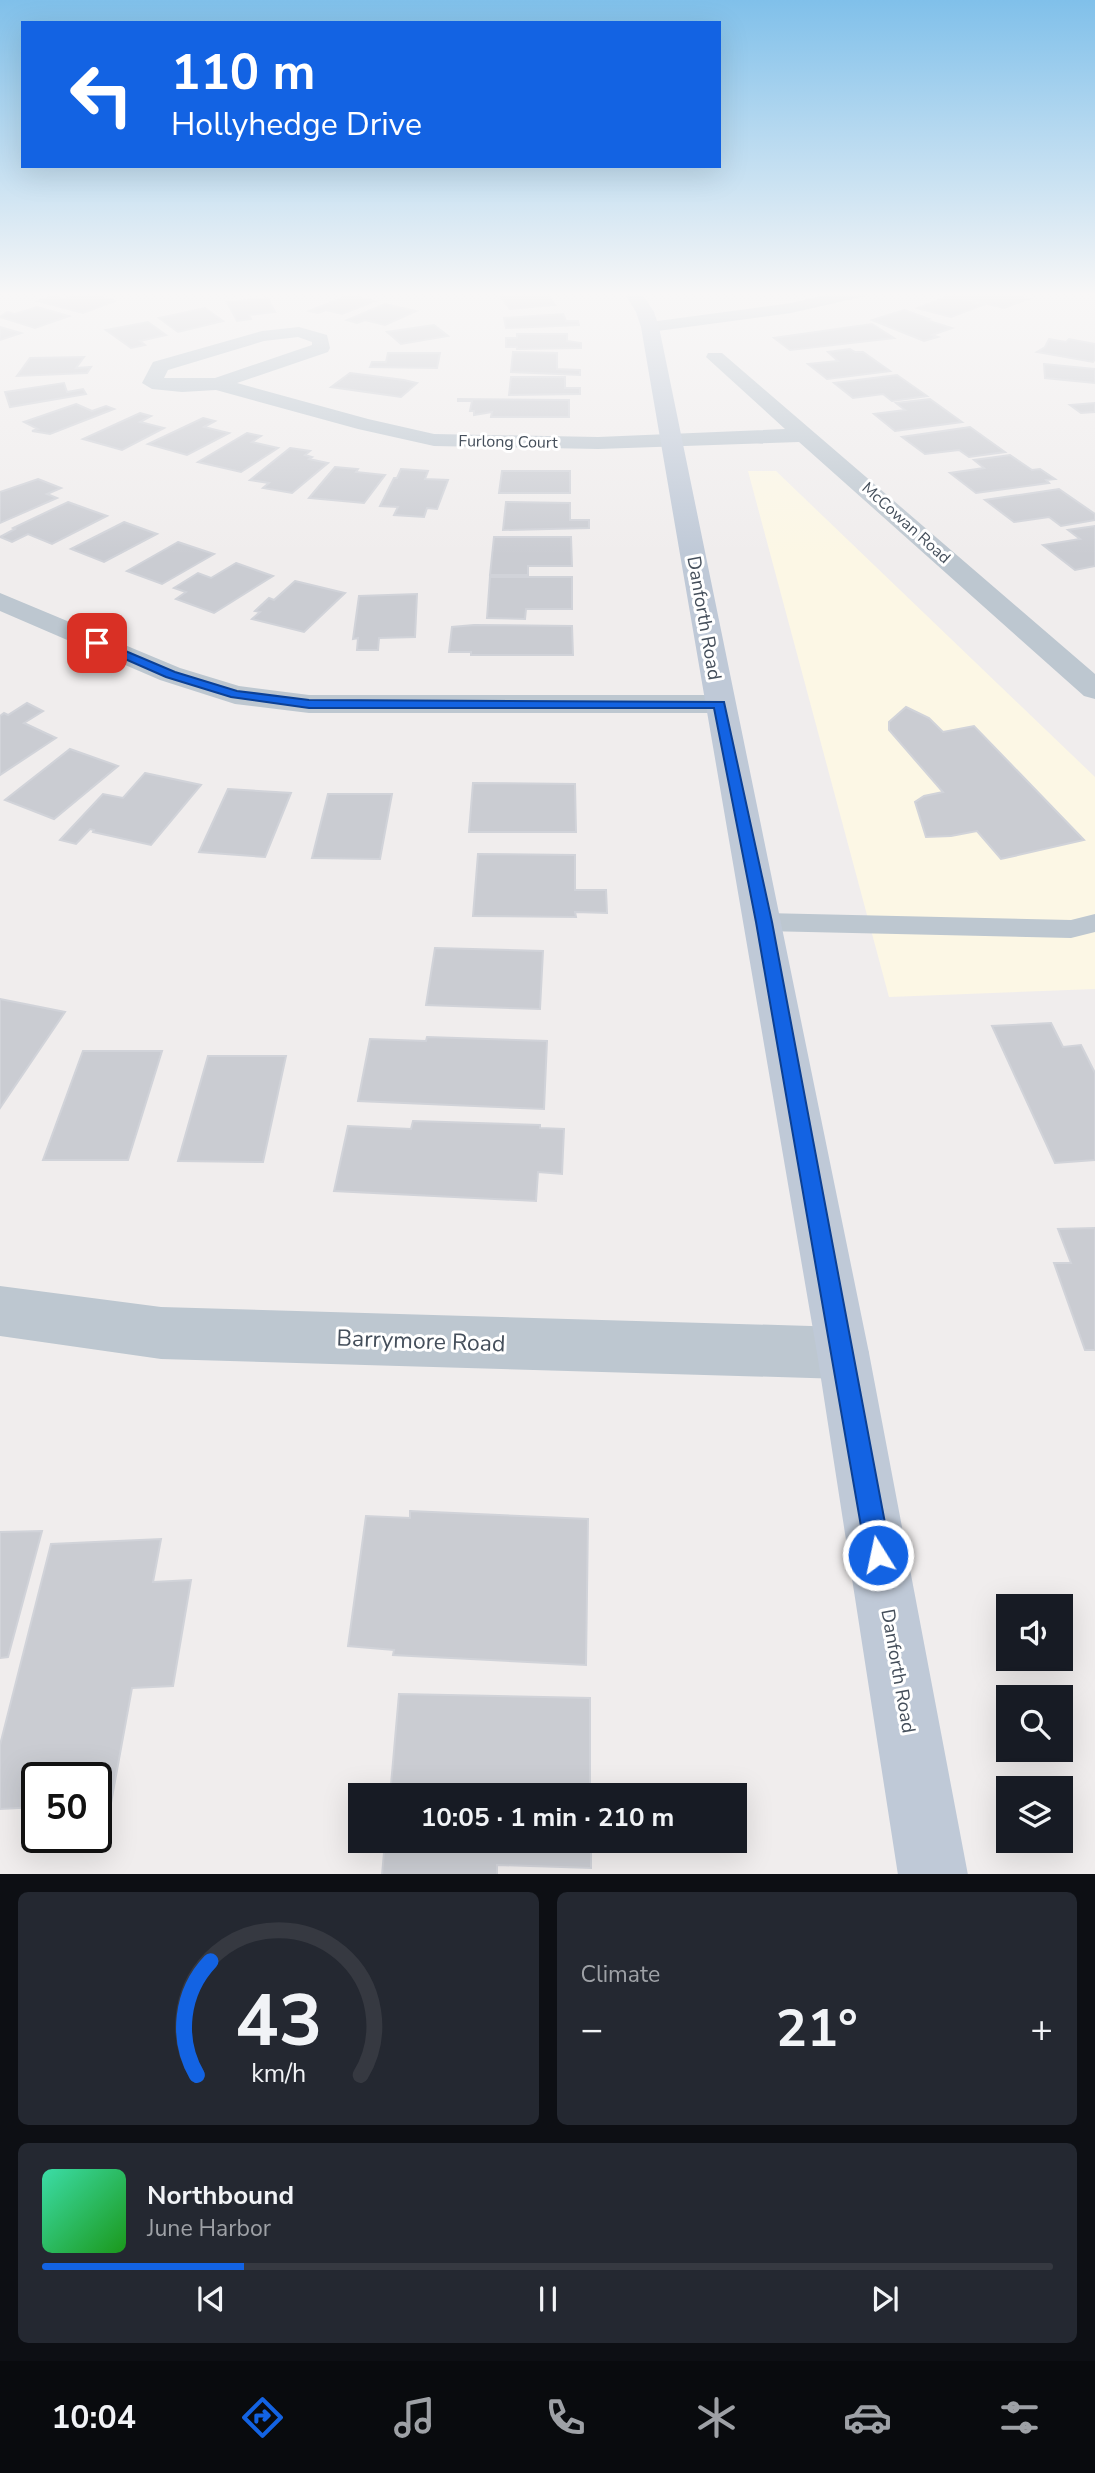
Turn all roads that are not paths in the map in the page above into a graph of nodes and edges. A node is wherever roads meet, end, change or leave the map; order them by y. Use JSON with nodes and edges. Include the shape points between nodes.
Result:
{"nodes":[{"id":1,"x":154,"y":379,"type":"edge"},
{"id":2,"x":230,"y":379,"type":"edge"},
{"id":3,"x":659,"y":379,"type":"edge"},
{"id":4,"x":741,"y":379,"type":"edge"},
{"id":5,"x":217,"y":384,"type":"junction"},
{"id":6,"x":807,"y":435,"type":"junction"},
{"id":7,"x":673,"y":441,"type":"junction"},
{"id":8,"x":0,"y":601,"type":"edge"},
{"id":9,"x":1095,"y":691,"type":"edge"},
{"id":10,"x":719,"y":704,"type":"junction"},
{"id":11,"x":764,"y":922,"type":"junction"},
{"id":12,"x":1095,"y":923,"type":"edge"},
{"id":13,"x":0,"y":1311,"type":"edge"},
{"id":14,"x":843,"y":1353,"type":"junction"},
{"id":15,"x":933,"y":1874,"type":"edge"}],
"edges":[{"from":1,"to":5,"type":"street","name":"Furlong Court","via":[[152,383],[182,386]]},
{"from":2,"to":5,"type":"street","name":"Furlong Court"},
{"from":3,"to":7,"type":"main road","name":"Danforth Road"},
{"from":4,"to":6,"type":"street","name":"McCowan Road"},
{"from":5,"to":7,"type":"street","name":"Furlong Court","via":[[434,440]]},
{"from":6,"to":7,"type":"street","name":"Furlong Court"},
{"from":6,"to":9,"type":"street","name":"McCowan Road"},
{"from":7,"to":10,"type":"main road","name":"Danforth Road"},
{"from":8,"to":10,"type":"street","via":[[170,674],[235,695],[309,704]]},
{"from":10,"to":11,"type":"main road","name":"Danforth Road"},
{"from":11,"to":12,"type":"lane","via":[[1071,929]]},
{"from":11,"to":14,"type":"main road","name":"Danforth Road"},
{"from":13,"to":14,"type":"street","name":"Barrymore Road","via":[[161,1333]]},
{"from":14,"to":15,"type":"main road","name":"Danforth Road"}]}
